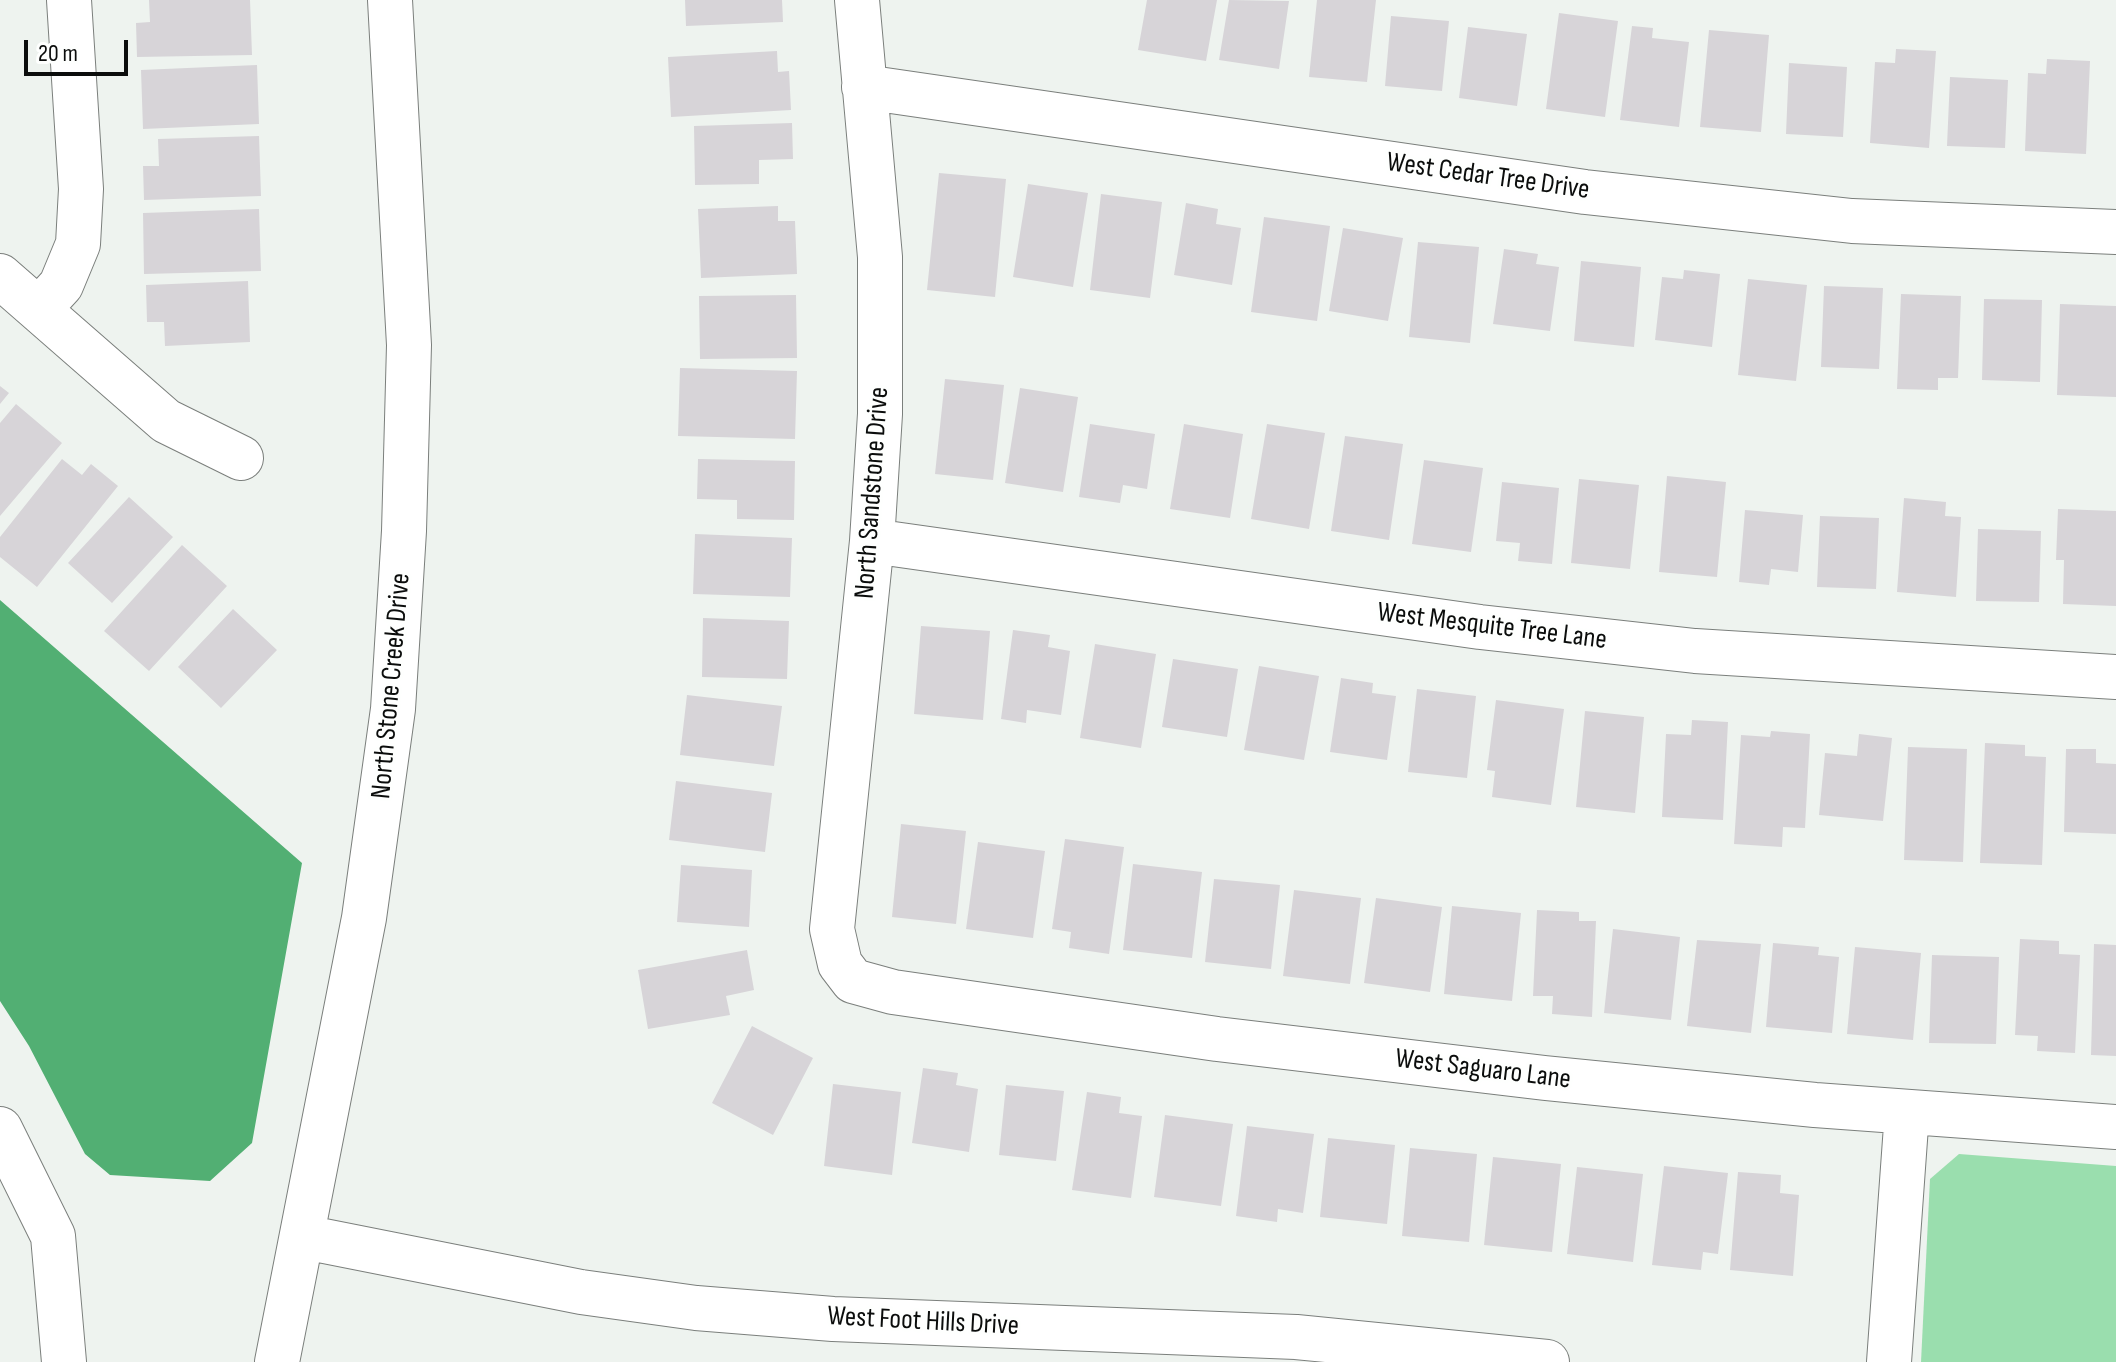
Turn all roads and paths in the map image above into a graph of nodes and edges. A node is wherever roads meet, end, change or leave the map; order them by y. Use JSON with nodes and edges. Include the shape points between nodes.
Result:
{"nodes":[{"id":1,"x":69,"y":0,"type":"edge"},
{"id":2,"x":390,"y":0,"type":"edge"},
{"id":3,"x":857,"y":0,"type":"edge"},
{"id":4,"x":864,"y":87,"type":"junction"},
{"id":5,"x":2116,"y":232,"type":"edge"},
{"id":6,"x":0,"y":276,"type":"edge"},
{"id":7,"x":39,"y":309,"type":"junction"},
{"id":8,"x":241,"y":458,"type":"dead end"},
{"id":9,"x":872,"y":541,"type":"junction"},
{"id":10,"x":2116,"y":677,"type":"edge"},
{"id":11,"x":853,"y":981,"type":"joint"},
{"id":12,"x":1907,"y":1112,"type":"junction"},
{"id":13,"x":2116,"y":1127,"type":"edge"},
{"id":14,"x":0,"y":1129,"type":"edge"},
{"id":15,"x":304,"y":1237,"type":"junction"},
{"id":16,"x":1010,"y":1344,"type":"edge"},
{"id":17,"x":64,"y":1362,"type":"edge"},
{"id":18,"x":277,"y":1362,"type":"edge"},
{"id":19,"x":1547,"y":1362,"type":"edge"},
{"id":20,"x":1889,"y":1362,"type":"edge"}],
"edges":[{"from":1,"to":7,"type":"street","via":[[81,189],[78,244],[61,285]]},
{"from":2,"to":15,"type":"street","name":"North Stone Creek Drive","via":[[409,345],[399,620],[381,810]]},
{"from":3,"to":4,"type":"street","name":"North Sandstone Drive"},
{"from":4,"to":5,"type":"street","name":"West Cedar Tree Drive","via":[[1585,192],[1852,221]]},
{"from":4,"to":9,"type":"street","name":"North Sandstone Drive","via":[[880,257],[880,414]]},
{"from":6,"to":7,"type":"street"},
{"from":7,"to":8,"type":"street","via":[[166,421]]},
{"from":9,"to":10,"type":"street","name":"West Mesquite Tree Lane","via":[[1480,627],[1695,651]]},
{"from":9,"to":11,"type":"street","name":"North Sandstone Drive","via":[[832,929],[840,964]]},
{"from":11,"to":12,"type":"street","name":"West Saguaro Lane","via":[[893,992],[1217,1039],[1545,1078]]},
{"from":12,"to":13,"type":"street","name":"West Saguaro Lane"},
{"from":12,"to":20,"type":"street"},
{"from":14,"to":17,"type":"street","via":[[53,1236]]},
{"from":15,"to":16,"type":"street","name":"West Foot Hills Drive","via":[[581,1292]]},
{"from":15,"to":18,"type":"street","name":"North Stone Creek Drive"},
{"from":16,"to":19,"type":"street","name":"West Foot Hills Drive","via":[[1296,1337]]}]}
